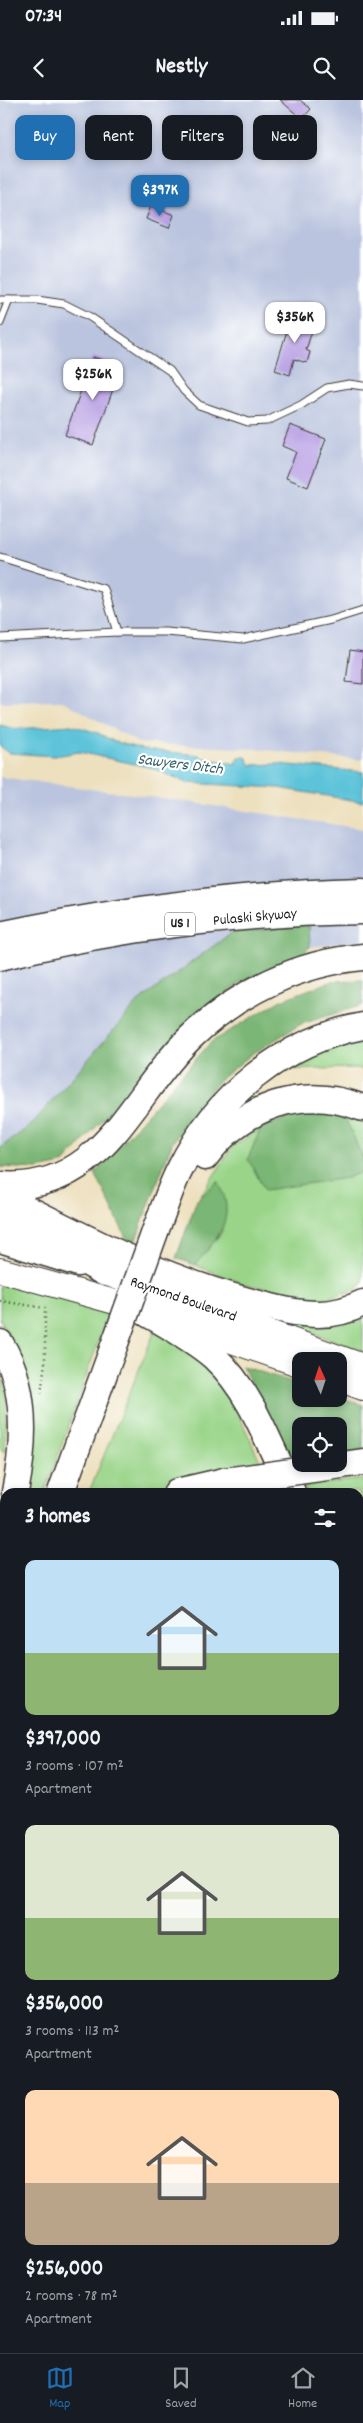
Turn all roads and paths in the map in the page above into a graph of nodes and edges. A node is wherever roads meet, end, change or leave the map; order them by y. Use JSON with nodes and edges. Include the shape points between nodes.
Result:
{"nodes":[{"id":1,"x":0,"y":300,"type":"edge"},
{"id":2,"x":9,"y":300,"type":"junction"},
{"id":3,"x":0,"y":323,"type":"edge"},
{"id":4,"x":363,"y":386,"type":"edge"},
{"id":5,"x":0,"y":558,"type":"edge"},
{"id":6,"x":363,"y":610,"type":"edge"},
{"id":7,"x":117,"y":632,"type":"junction"},
{"id":8,"x":0,"y":638,"type":"edge"},
{"id":9,"x":363,"y":891,"type":"edge"},
{"id":10,"x":363,"y":911,"type":"edge"},
{"id":11,"x":0,"y":935,"type":"edge"},
{"id":12,"x":0,"y":957,"type":"edge"},
{"id":13,"x":363,"y":957,"type":"edge"},
{"id":14,"x":363,"y":1026,"type":"edge"},
{"id":15,"x":363,"y":1089,"type":"edge"},
{"id":16,"x":363,"y":1108,"type":"edge"},
{"id":17,"x":214,"y":1118,"type":"junction"},
{"id":18,"x":0,"y":1185,"type":"edge"},
{"id":19,"x":0,"y":1195,"type":"edge"},
{"id":20,"x":0,"y":1217,"type":"edge"},
{"id":21,"x":162,"y":1231,"type":"junction"},
{"id":22,"x":0,"y":1241,"type":"edge"},
{"id":23,"x":0,"y":1270,"type":"edge"},
{"id":24,"x":105,"y":1273,"type":"junction"},
{"id":25,"x":363,"y":1303,"type":"edge"},
{"id":26,"x":140,"y":1309,"type":"junction"},
{"id":27,"x":0,"y":1343,"type":"edge"},
{"id":28,"x":121,"y":1348,"type":"junction"},
{"id":29,"x":292,"y":1362,"type":"edge"},
{"id":30,"x":363,"y":1366,"type":"edge"},
{"id":31,"x":348,"y":1382,"type":"edge"},
{"id":32,"x":363,"y":1388,"type":"edge"},
{"id":33,"x":352,"y":1464,"type":"edge"},
{"id":34,"x":16,"y":1488,"type":"edge"},
{"id":35,"x":63,"y":1488,"type":"edge"},
{"id":36,"x":76,"y":1488,"type":"edge"},
{"id":37,"x":191,"y":1488,"type":"edge"},
{"id":38,"x":290,"y":1488,"type":"edge"}],
"edges":[{"from":1,"to":2,"type":"lane"},
{"from":2,"to":3,"type":"lane"},
{"from":2,"to":4,"type":"lane","via":[[64,304],[90,316],[170,371],[199,405],[248,422],[267,421],[327,388],[350,384]]},
{"from":5,"to":7,"type":"lane","via":[[104,589]]},
{"from":6,"to":7,"type":"lane","via":[[243,639],[166,632]]},
{"from":7,"to":8,"type":"lane"},
{"from":9,"to":11,"type":"highway","name":"Pulaski Skyway","number":"US 1","via":[[268,895],[152,907]]},
{"from":10,"to":12,"type":"highway","name":"Pulaski Skyway","number":"US 1","via":[[176,924],[91,937]]},
{"from":13,"to":18,"type":"highway","via":[[302,969],[242,997],[219,1013],[179,1050],[109,1139],[88,1160],[63,1176],[40,1183]]},
{"from":14,"to":17,"type":"highway","via":[[317,1038],[280,1057],[246,1082]]},
{"from":15,"to":17,"type":"highway","via":[[326,1080],[282,1084],[238,1102]]},
{"from":16,"to":21,"type":"highway","via":[[339,1100],[312,1098],[271,1106],[245,1117],[224,1134],[198,1166]]},
{"from":17,"to":21,"type":"highway","via":[[181,1167]]},
{"from":19,"to":25,"type":"highway","via":[[131,1259],[221,1293],[285,1310],[310,1313],[338,1312]]},
{"from":20,"to":24,"type":"highway"},
{"from":21,"to":28,"type":"highway"},
{"from":22,"to":24,"type":"main road","name":"Raymond Boulevard"},
{"from":23,"to":26,"type":"highway","name":"Raymond Boulevard"},
{"from":24,"to":30,"type":"highway","name":"Raymond Boulevard"},
{"from":26,"to":29,"type":"highway","name":"Raymond Boulevard"},
{"from":26,"to":38,"type":"highway","via":[[204,1350],[230,1375],[252,1409]]},
{"from":27,"to":34,"type":"highway","via":[[14,1372],[20,1398],[21,1449]]},
{"from":28,"to":35,"type":"highway"},
{"from":28,"to":36,"type":"highway"},
{"from":31,"to":32,"type":"highway"},
{"from":33,"to":37,"type":"highway","bridge":true}]}
